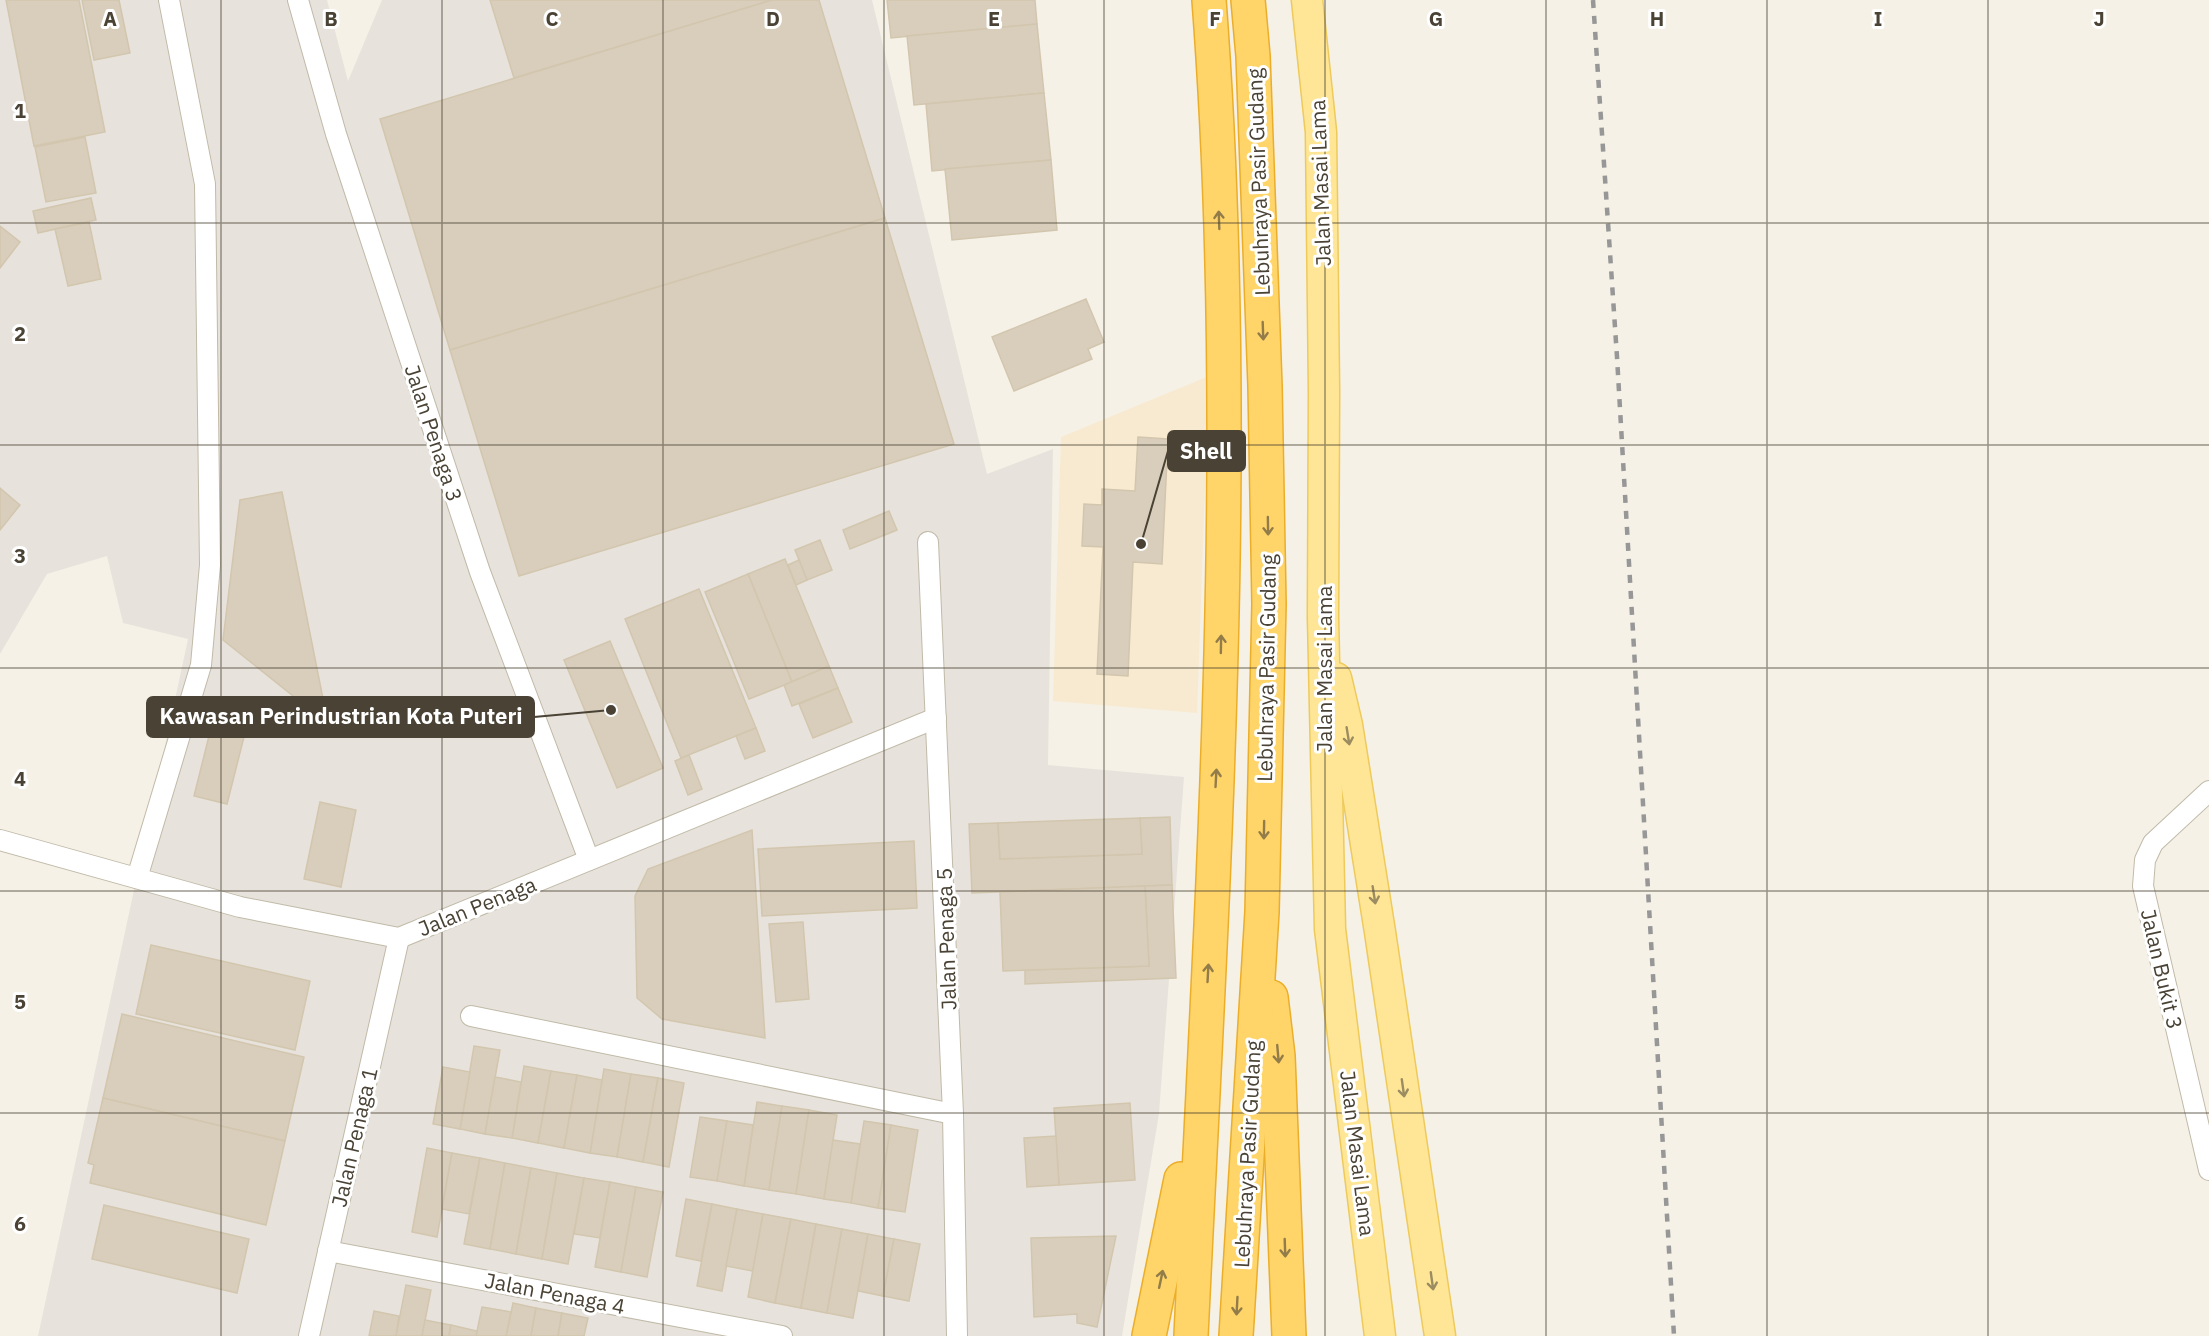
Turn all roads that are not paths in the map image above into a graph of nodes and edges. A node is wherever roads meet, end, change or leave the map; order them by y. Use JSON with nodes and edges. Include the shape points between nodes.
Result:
{"nodes":[{"id":1,"x":169,"y":0,"type":"edge"},
{"id":2,"x":298,"y":0,"type":"edge"},
{"id":3,"x":1209,"y":0,"type":"edge"},
{"id":4,"x":1248,"y":0,"type":"edge"},
{"id":5,"x":1307,"y":0,"type":"edge"},
{"id":6,"x":928,"y":542,"type":"dead end"},
{"id":7,"x":1323,"y":617,"type":"junction"},
{"id":8,"x":936,"y":718,"type":"junction"},
{"id":9,"x":2209,"y":791,"type":"edge"},
{"id":10,"x":1326,"y":836,"type":"junction"},
{"id":11,"x":1365,"y":837,"type":"junction"},
{"id":12,"x":0,"y":840,"type":"edge"},
{"id":13,"x":589,"y":860,"type":"junction"},
{"id":14,"x":137,"y":878,"type":"junction"},
{"id":15,"x":1262,"y":912,"type":"junction"},
{"id":16,"x":399,"y":938,"type":"junction"},
{"id":17,"x":471,"y":1016,"type":"dead end"},
{"id":18,"x":1205,"y":1031,"type":"junction"},
{"id":19,"x":953,"y":1114,"type":"junction"},
{"id":20,"x":2209,"y":1170,"type":"edge"},
{"id":21,"x":328,"y":1251,"type":"junction"},
{"id":22,"x":309,"y":1336,"type":"edge"},
{"id":23,"x":782,"y":1336,"type":"edge"},
{"id":24,"x":957,"y":1336,"type":"edge"},
{"id":25,"x":1149,"y":1336,"type":"edge"},
{"id":26,"x":1191,"y":1336,"type":"edge"},
{"id":27,"x":1236,"y":1336,"type":"edge"},
{"id":28,"x":1289,"y":1336,"type":"edge"},
{"id":29,"x":1380,"y":1336,"type":"edge"},
{"id":30,"x":1440,"y":1336,"type":"edge"}],
"edges":[{"from":1,"to":14,"type":"street","via":[[205,184],[210,565],[201,665]]},
{"from":2,"to":13,"type":"street","name":"Jalan Penaga 3","via":[[336,134],[480,572]]},
{"from":18,"to":3,"type":"highway","name":"Lebuhraya Pasir Gudang","one_way":true,"via":[[1220,702],[1225,387]]},
{"from":4,"to":15,"type":"highway","name":"Lebuhraya Pasir Gudang","one_way":true,"via":[[1265,375],[1269,604]]},
{"from":5,"to":7,"type":"main road","name":"Jalan Masai Lama","via":[[1322,132]]},
{"from":6,"to":8,"type":"street","name":"Jalan Penaga 5"},
{"from":7,"to":10,"type":"main road","name":"Jalan Masai Lama"},
{"from":7,"to":11,"type":"main road","one_way":true,"via":[[1347,725]]},
{"from":8,"to":13,"type":"street","name":"Jalan Penaga"},
{"from":8,"to":19,"type":"street","name":"Jalan Penaga 5"},
{"from":9,"to":20,"type":"street","name":"Jalan Bukit 3","via":[[2153,843],[2145,860],[2143,886]]},
{"from":10,"to":11,"type":"main road","via":[[1338,824],[1347,822],[1356,825]]},
{"from":10,"to":29,"type":"main road","name":"Jalan Masai Lama","via":[[1330,929]]},
{"from":11,"to":30,"type":"main road","one_way":true},
{"from":12,"to":14,"type":"street","name":"Jalan Penaga"},
{"from":13,"to":16,"type":"street","name":"Jalan Penaga"},
{"from":14,"to":16,"type":"street","name":"Jalan Penaga","via":[[240,908]]},
{"from":15,"to":27,"type":"highway","name":"Lebuhraya Pasir Gudang","one_way":true},
{"from":15,"to":28,"type":"highway","one_way":true,"via":[[1278,1056]]},
{"from":16,"to":21,"type":"street","name":"Jalan Penaga 1"},
{"from":17,"to":19,"type":"street"},
{"from":25,"to":18,"type":"highway","one_way":true,"via":[[1177,1201]]},
{"from":18,"to":26,"type":"highway","name":"Lebuhraya Pasir Gudang"},
{"from":19,"to":24,"type":"street","name":"Jalan Penaga 5"},
{"from":21,"to":22,"type":"street","name":"Jalan Penaga 1"},
{"from":21,"to":23,"type":"street","name":"Jalan Penaga 4"}]}
